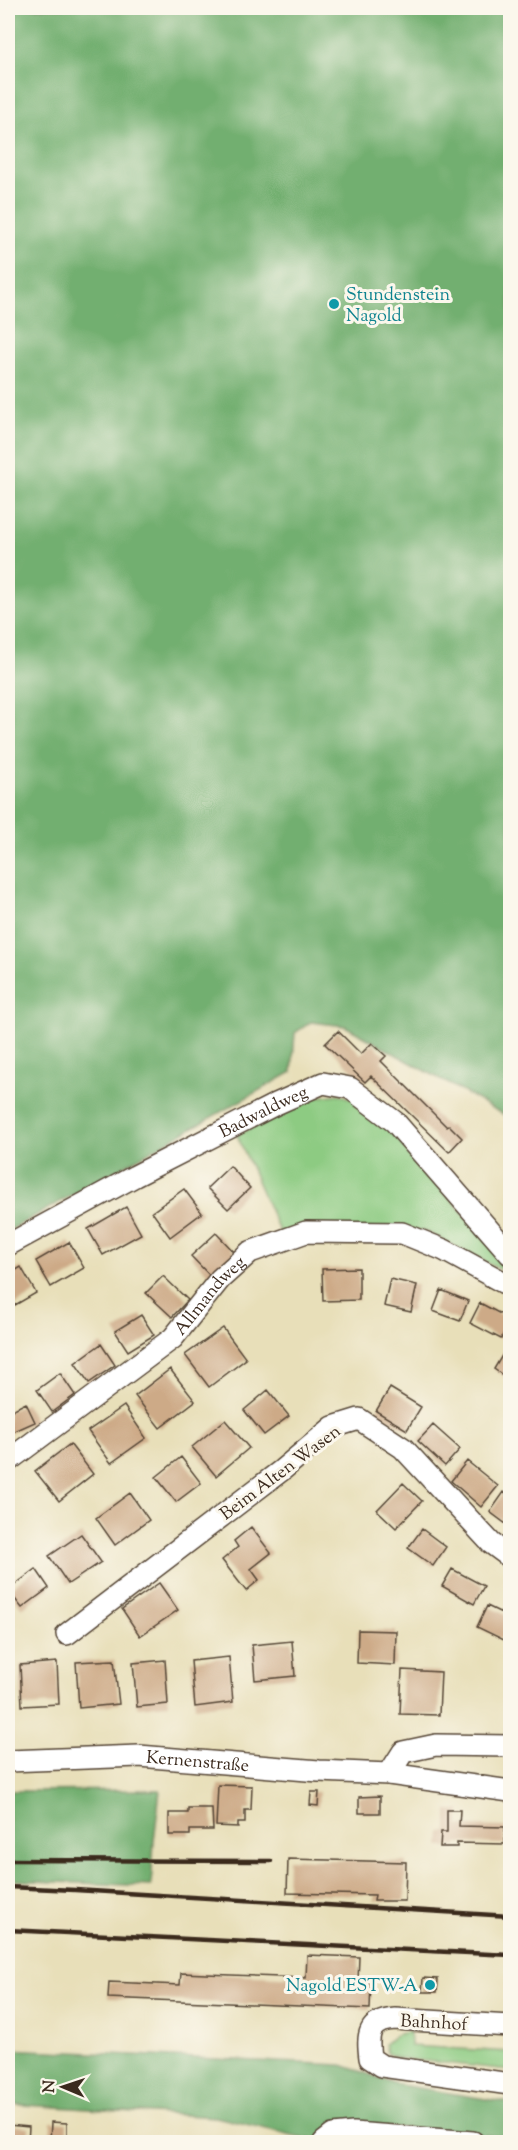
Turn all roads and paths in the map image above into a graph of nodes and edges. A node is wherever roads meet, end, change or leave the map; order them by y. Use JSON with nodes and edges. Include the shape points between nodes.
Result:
{"nodes":[{"id":1,"x":8,"y":1245,"type":"edge"},
{"id":2,"x":510,"y":1254,"type":"edge"},
{"id":3,"x":510,"y":1286,"type":"edge"},
{"id":4,"x":8,"y":1461,"type":"edge"},
{"id":5,"x":510,"y":1557,"type":"edge"},
{"id":6,"x":67,"y":1634,"type":"dead end"},
{"id":7,"x":510,"y":1746,"type":"edge"},
{"id":8,"x":8,"y":1761,"type":"edge"},
{"id":9,"x":388,"y":1773,"type":"junction"},
{"id":10,"x":510,"y":1791,"type":"edge"},
{"id":11,"x":510,"y":2026,"type":"edge"},
{"id":12,"x":510,"y":2084,"type":"edge"},
{"id":13,"x":324,"y":2142,"type":"edge"},
{"id":14,"x":472,"y":2142,"type":"edge"}],
"edges":[{"from":1,"to":2,"type":"street","name":"Badwaldweg","via":[[135,1176],[323,1083],[350,1088],[395,1122]]},
{"from":3,"to":4,"type":"street","name":"Allmandweg","via":[[444,1250],[402,1233],[306,1232],[250,1252],[220,1279],[173,1338]]},
{"from":5,"to":6,"type":"street","name":"Beim Alten Wasen","via":[[491,1543],[404,1448],[359,1419],[333,1427]]},
{"from":7,"to":9,"type":"street","via":[[436,1745],[403,1752]]},
{"from":8,"to":9,"type":"street","name":"Kernenstraße","via":[[139,1756]]},
{"from":9,"to":10,"type":"street","name":"Kernenstraße"},
{"from":11,"to":12,"type":"street","name":"Bahnhof","via":[[382,2020],[374,2025],[367,2039],[370,2058],[382,2066]]},
{"from":13,"to":14,"type":"street","via":[[333,2135],[353,2133]]}]}
